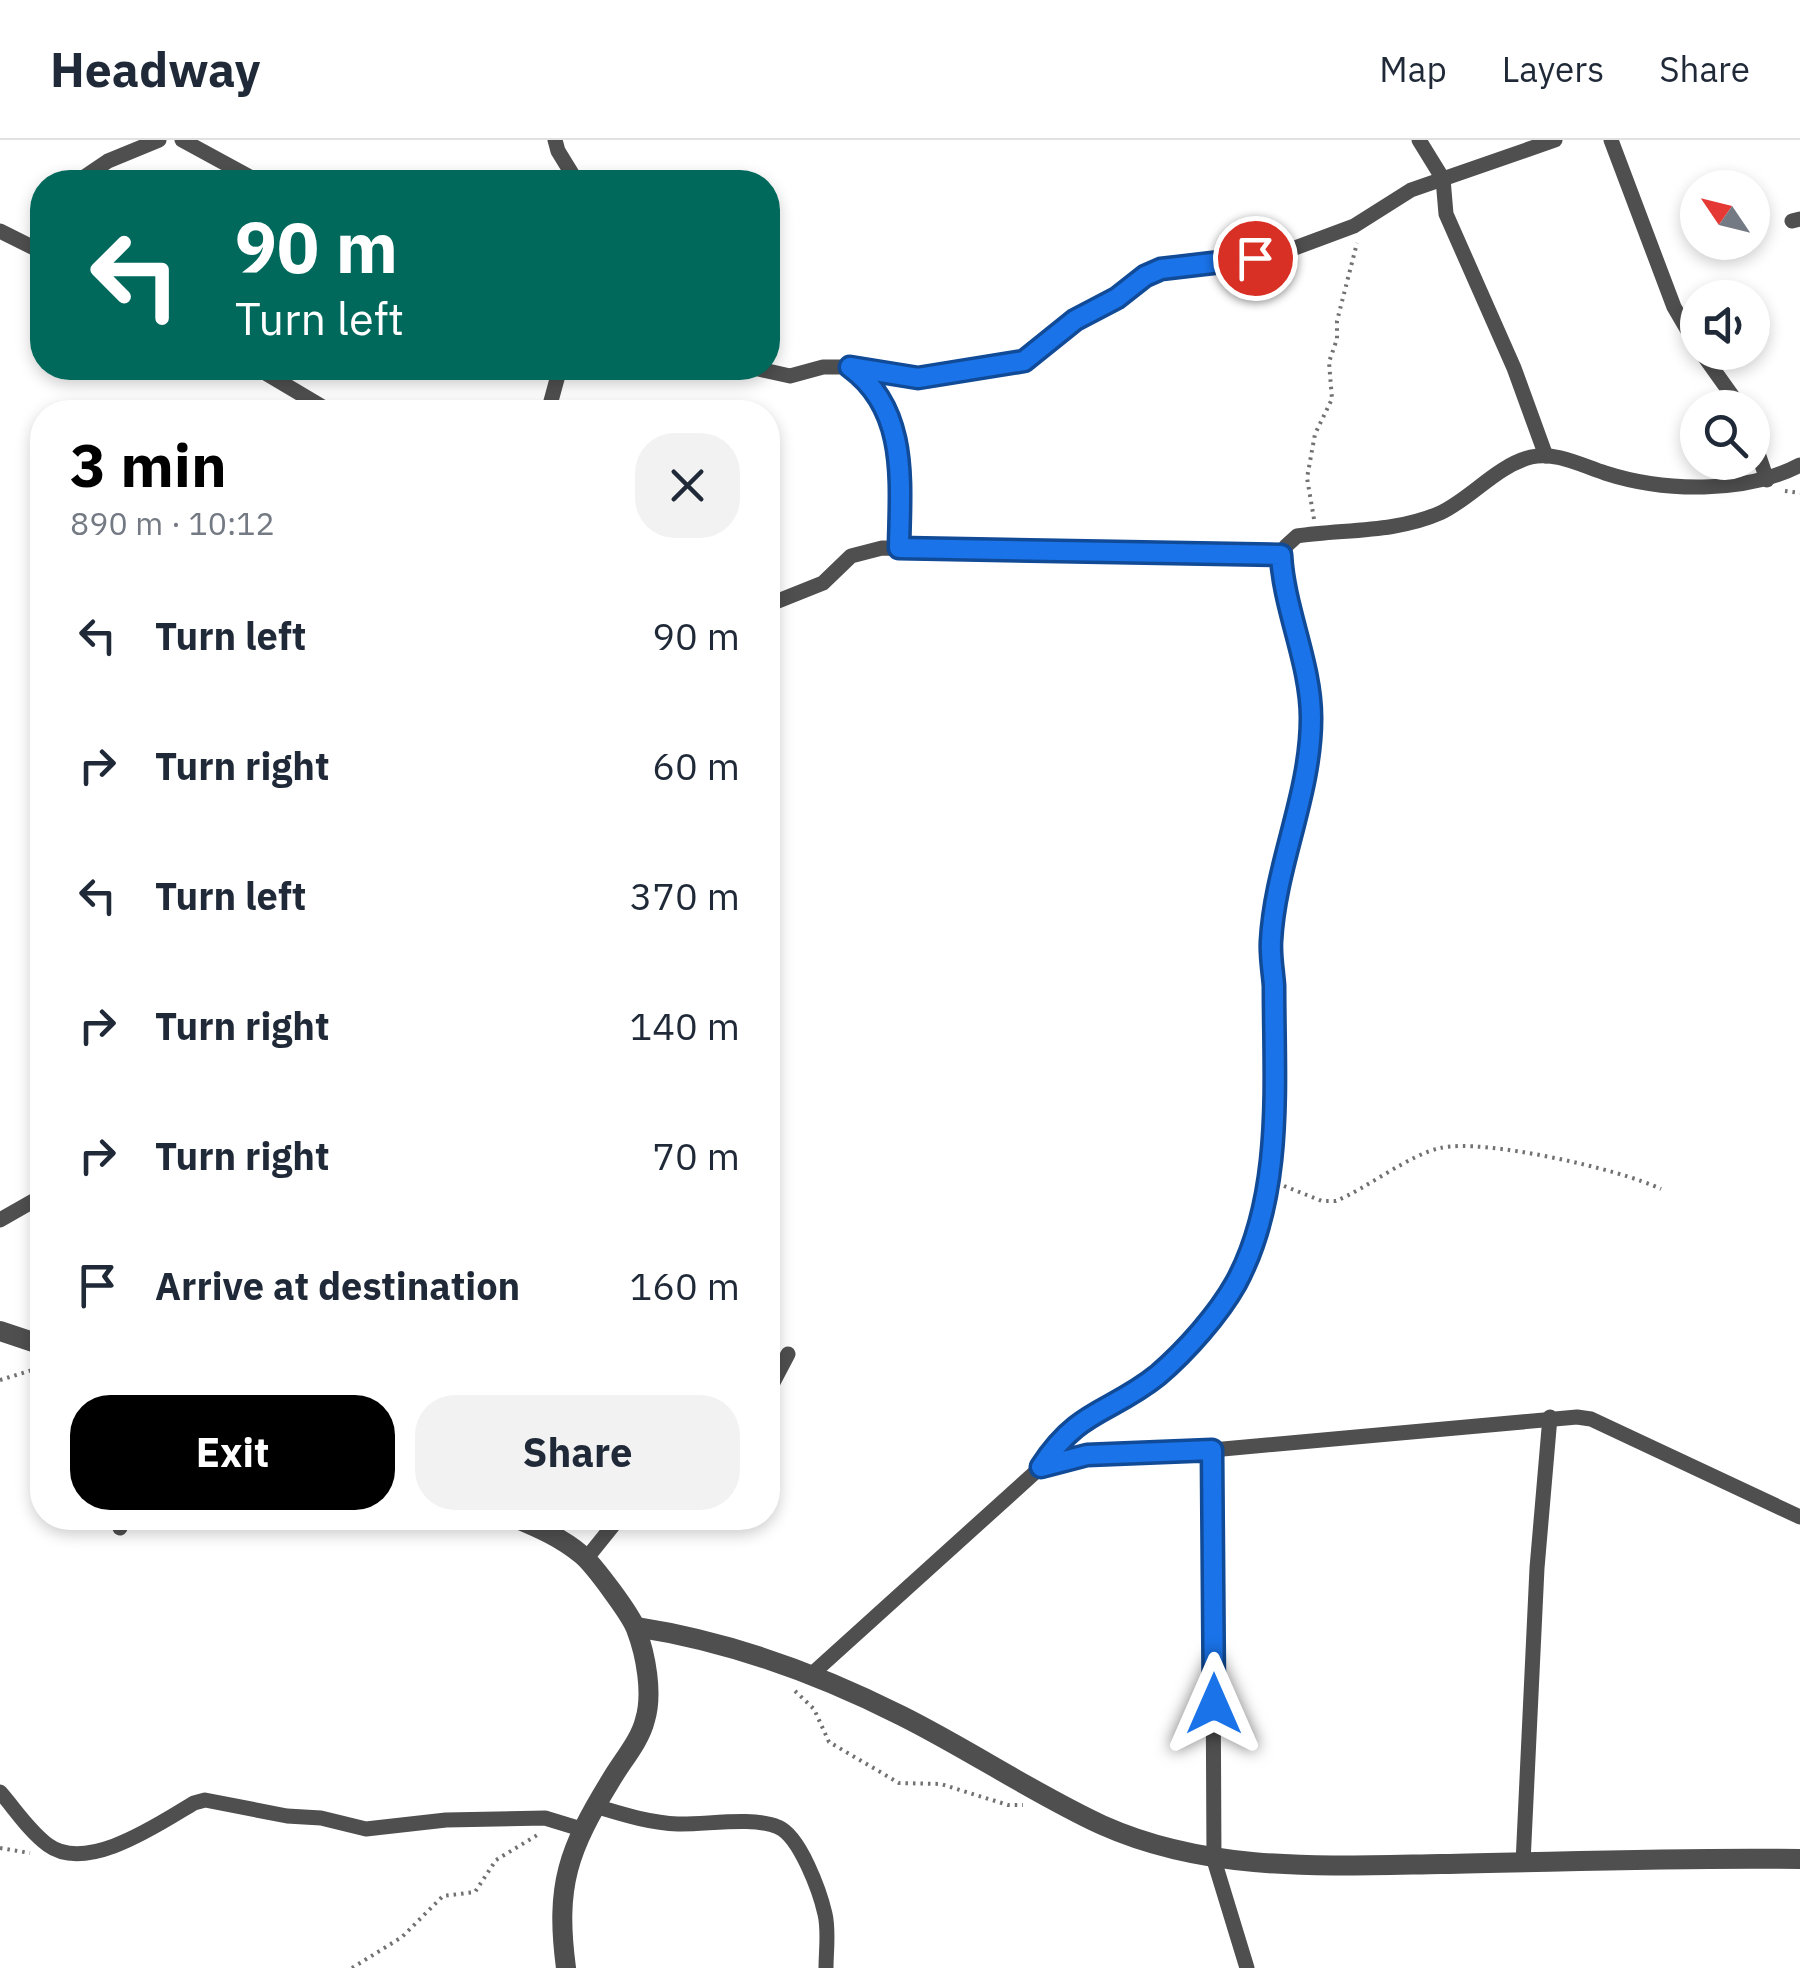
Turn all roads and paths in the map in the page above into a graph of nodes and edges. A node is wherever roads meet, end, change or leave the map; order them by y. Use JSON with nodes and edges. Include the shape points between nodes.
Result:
{"nodes":[{"id":1,"x":159,"y":140,"type":"edge"},
{"id":2,"x":182,"y":140,"type":"edge"},
{"id":3,"x":555,"y":140,"type":"edge"},
{"id":4,"x":1419,"y":140,"type":"edge"},
{"id":5,"x":1555,"y":140,"type":"edge"},
{"id":6,"x":1611,"y":140,"type":"edge"},
{"id":7,"x":95,"y":170,"type":"edge"},
{"id":8,"x":236,"y":170,"type":"edge"},
{"id":9,"x":570,"y":170,"type":"edge"},
{"id":10,"x":1442,"y":179,"type":"junction"},
{"id":11,"x":1354,"y":226,"type":"junction"},
{"id":12,"x":0,"y":231,"type":"edge"},
{"id":13,"x":30,"y":246,"type":"edge"},
{"id":14,"x":1680,"y":317,"type":"edge"},
{"id":15,"x":850,"y":367,"type":"junction"},
{"id":16,"x":780,"y":374,"type":"edge"},
{"id":17,"x":280,"y":380,"type":"edge"},
{"id":18,"x":287,"y":380,"type":"edge"},
{"id":19,"x":285,"y":383,"type":"junction"},
{"id":20,"x":312,"y":400,"type":"edge"},
{"id":21,"x":1546,"y":456,"type":"junction"},
{"id":22,"x":1800,"y":465,"type":"edge"},
{"id":23,"x":1770,"y":479,"type":"edge"},
{"id":24,"x":1767,"y":480,"type":"edge"},
{"id":25,"x":1316,"y":534,"type":"junction"},
{"id":26,"x":899,"y":548,"type":"junction"},
{"id":27,"x":1281,"y":555,"type":"junction"},
{"id":28,"x":780,"y":600,"type":"edge"},
{"id":29,"x":1270,"y":1180,"type":"junction"},
{"id":30,"x":1661,"y":1189,"type":"dead end"},
{"id":31,"x":30,"y":1203,"type":"edge"},
{"id":32,"x":0,"y":1220,"type":"edge"},
{"id":33,"x":0,"y":1331,"type":"edge"},
{"id":34,"x":30,"y":1341,"type":"edge"},
{"id":35,"x":788,"y":1354,"type":"dead end"},
{"id":36,"x":780,"y":1369,"type":"edge"},
{"id":37,"x":30,"y":1371,"type":"edge"},
{"id":38,"x":0,"y":1380,"type":"edge"},
{"id":39,"x":1550,"y":1417,"type":"junction"},
{"id":40,"x":1212,"y":1450,"type":"junction"},
{"id":41,"x":1041,"y":1467,"type":"junction"},
{"id":42,"x":1800,"y":1518,"type":"edge"},
{"id":43,"x":543,"y":1530,"type":"edge"},
{"id":44,"x":609,"y":1530,"type":"edge"},
{"id":45,"x":586,"y":1558,"type":"junction"},
{"id":46,"x":636,"y":1627,"type":"junction"},
{"id":47,"x":812,"y":1674,"type":"junction"},
{"id":48,"x":790,"y":1686,"type":"dead end"},
{"id":49,"x":0,"y":1792,"type":"edge"},
{"id":50,"x":1056,"y":1802,"type":"junction"},
{"id":51,"x":595,"y":1806,"type":"junction"},
{"id":52,"x":571,"y":1825,"type":"junction"},
{"id":53,"x":1800,"y":1859,"type":"edge"},
{"id":54,"x":1214,"y":1860,"type":"junction"},
{"id":55,"x":1522,"y":1863,"type":"junction"},
{"id":56,"x":352,"y":1968,"type":"edge"},
{"id":57,"x":566,"y":1968,"type":"edge"},
{"id":58,"x":826,"y":1968,"type":"edge"},
{"id":59,"x":1247,"y":1968,"type":"edge"}],
"edges":[{"from":1,"to":7,"type":"street"},
{"from":2,"to":8,"type":"street"},
{"from":3,"to":9,"type":"street"},
{"from":4,"to":10,"type":"street"},
{"from":5,"to":10,"type":"street"},
{"from":6,"to":14,"type":"street"},
{"from":10,"to":11,"type":"street"},
{"from":10,"to":21,"type":"street","via":[[1446,214]]},
{"from":11,"to":15,"type":"street","via":[[1276,255],[1161,269],[1075,320],[1024,361],[918,378]]},
{"from":11,"to":25,"type":"path","via":[[1357,247],[1330,362],[1332,399],[1307,478]]},
{"from":12,"to":13,"type":"street"},
{"from":15,"to":16,"type":"street"},
{"from":15,"to":26,"type":"street","via":[[879,396],[892,422],[900,455]]},
{"from":17,"to":19,"type":"street"},
{"from":18,"to":19,"type":"street"},
{"from":19,"to":20,"type":"street"},
{"from":21,"to":24,"type":"street","via":[[1674,484]]},
{"from":21,"to":25,"type":"street","via":[[1510,468],[1465,501],[1414,524]]},
{"from":22,"to":23,"type":"street"},
{"from":25,"to":27,"type":"street","via":[[1291,540]]},
{"from":26,"to":27,"type":"street"},
{"from":26,"to":28,"type":"street","via":[[851,556],[823,583]]},
{"from":27,"to":29,"type":"street","via":[[1311,714],[1307,770],[1271,943]]},
{"from":29,"to":30,"type":"path","via":[[1336,1202],[1430,1151],[1467,1147],[1583,1164]]},
{"from":29,"to":41,"type":"street","via":[[1236,1283],[1212,1316],[1158,1374],[1076,1424]]},
{"from":31,"to":32,"type":"street"},
{"from":33,"to":34,"type":"street"},
{"from":35,"to":36,"type":"street"},
{"from":37,"to":38,"type":"path"},
{"from":39,"to":40,"type":"street"},
{"from":39,"to":42,"type":"street","via":[[1590,1420]]},
{"from":39,"to":55,"type":"street"},
{"from":40,"to":41,"type":"street","via":[[1087,1455]]},
{"from":40,"to":54,"type":"street"},
{"from":41,"to":47,"type":"street"},
{"from":43,"to":45,"type":"street"},
{"from":44,"to":45,"type":"street"},
{"from":45,"to":46,"type":"street"},
{"from":46,"to":47,"type":"street","via":[[689,1635]]},
{"from":46,"to":51,"type":"street","via":[[647,1679],[646,1718]]},
{"from":47,"to":50,"type":"street"},
{"from":48,"to":50,"type":"path","via":[[814,1709],[829,1742],[899,1783],[941,1784],[1008,1806]]},
{"from":49,"to":52,"type":"street","via":[[48,1845],[69,1852],[118,1846],[205,1800],[366,1829],[545,1818]]},
{"from":50,"to":54,"type":"street","via":[[1128,1837]]},
{"from":51,"to":52,"type":"street"},
{"from":51,"to":58,"type":"street","via":[[657,1822],[784,1830],[802,1855],[826,1916]]},
{"from":52,"to":56,"type":"path","via":[[496,1860],[474,1892],[443,1896],[402,1937]]},
{"from":52,"to":57,"type":"street","via":[[560,1921]]},
{"from":53,"to":55,"type":"street"},
{"from":54,"to":55,"type":"street","via":[[1314,1866]]},
{"from":54,"to":59,"type":"street"}]}
